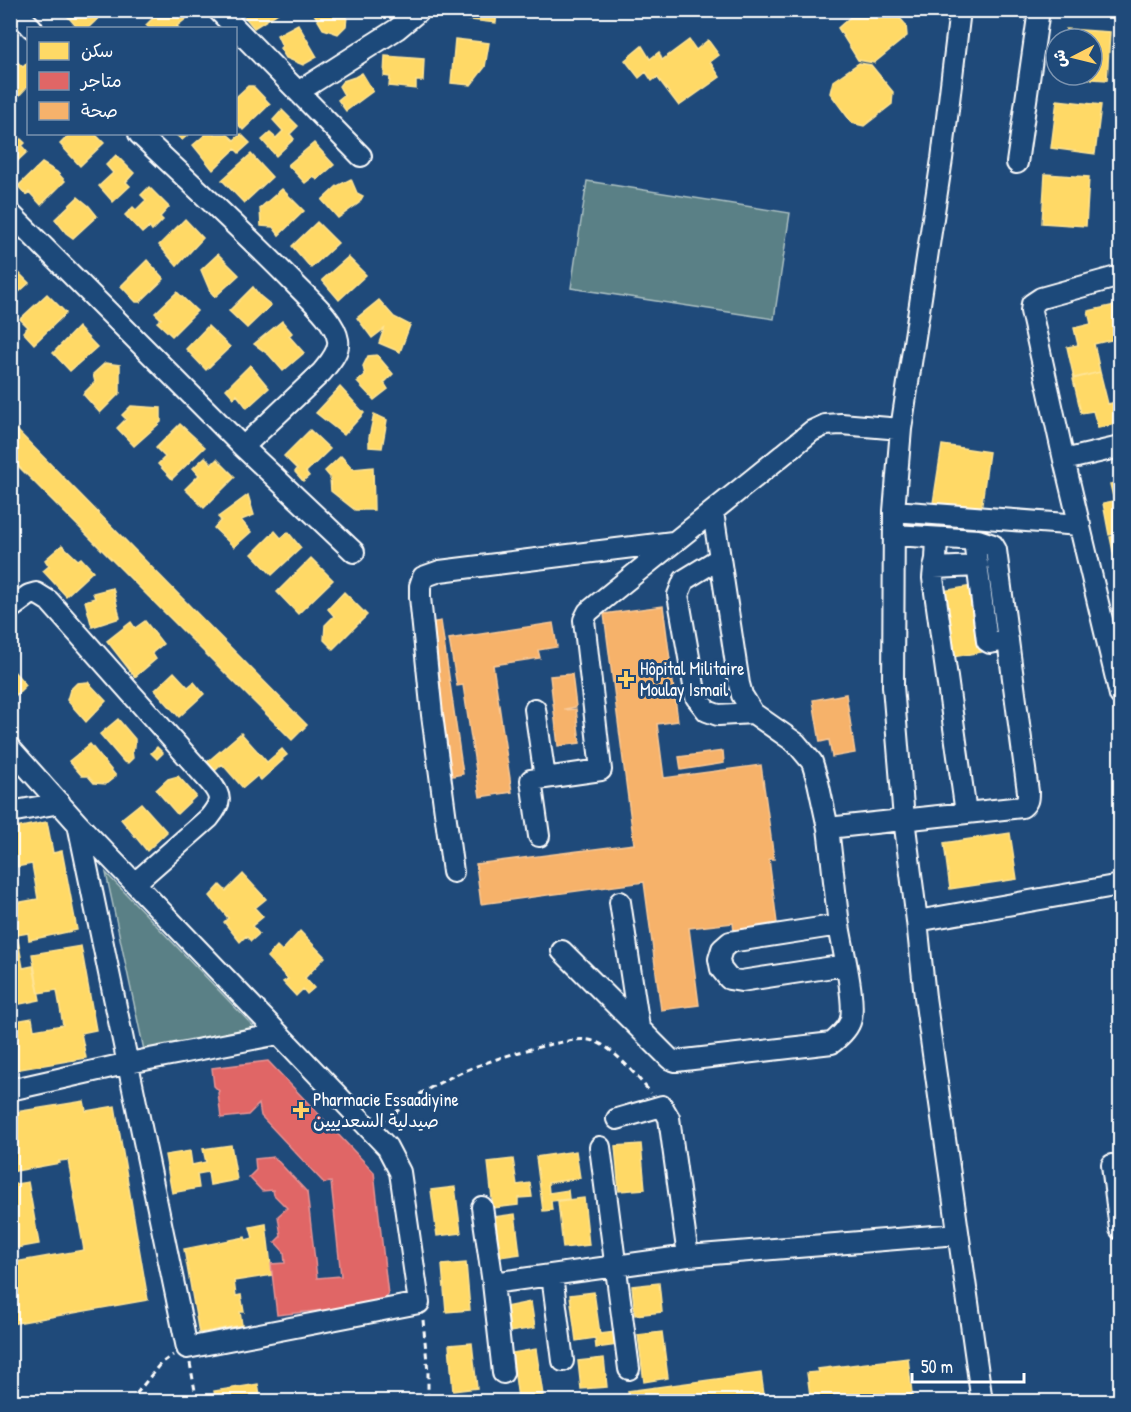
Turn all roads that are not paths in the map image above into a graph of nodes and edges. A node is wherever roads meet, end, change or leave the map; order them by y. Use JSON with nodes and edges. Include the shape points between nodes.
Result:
{"nodes":[{"id":1,"x":15,"y":10,"type":"edge"},
{"id":2,"x":218,"y":10,"type":"edge"},
{"id":3,"x":420,"y":10,"type":"edge"},
{"id":4,"x":960,"y":10,"type":"edge"},
{"id":5,"x":1039,"y":10,"type":"edge"},
{"id":6,"x":31,"y":27,"type":"edge"},
{"id":7,"x":234,"y":27,"type":"edge"},
{"id":8,"x":237,"y":30,"type":"edge"},
{"id":9,"x":297,"y":92,"type":"junction"},
{"id":10,"x":140,"y":135,"type":"edge"},
{"id":11,"x":361,"y":156,"type":"dead end"},
{"id":12,"x":1017,"y":163,"type":"dead end"},
{"id":13,"x":10,"y":213,"type":"edge"},
{"id":14,"x":1120,"y":276,"type":"edge"},
{"id":15,"x":901,"y":429,"type":"junction"},
{"id":16,"x":243,"y":447,"type":"junction"},
{"id":17,"x":1120,"y":447,"type":"edge"},
{"id":18,"x":1064,"y":460,"type":"junction"},
{"id":19,"x":894,"y":511,"type":"junction"},
{"id":20,"x":713,"y":512,"type":"junction"},
{"id":21,"x":1080,"y":525,"type":"junction"},
{"id":22,"x":894,"y":535,"type":"junction"},
{"id":23,"x":937,"y":538,"type":"junction"},
{"id":24,"x":975,"y":540,"type":"junction"},
{"id":25,"x":673,"y":542,"type":"junction"},
{"id":26,"x":354,"y":552,"type":"dead end"},
{"id":27,"x":720,"y":558,"type":"junction"},
{"id":28,"x":978,"y":566,"type":"junction"},
{"id":29,"x":934,"y":568,"type":"junction"},
{"id":30,"x":10,"y":609,"type":"edge"},
{"id":31,"x":1112,"y":615,"type":"edge"},
{"id":32,"x":1008,"y":640,"type":"junction"},
{"id":33,"x":1120,"y":695,"type":"edge"},
{"id":34,"x":535,"y":709,"type":"dead end"},
{"id":35,"x":753,"y":713,"type":"junction"},
{"id":36,"x":10,"y":748,"type":"edge"},
{"id":37,"x":545,"y":778,"type":"junction"},
{"id":38,"x":60,"y":803,"type":"junction"},
{"id":39,"x":10,"y":812,"type":"edge"},
{"id":40,"x":966,"y":813,"type":"junction"},
{"id":41,"x":904,"y":819,"type":"junction"},
{"id":42,"x":78,"y":824,"type":"junction"},
{"id":43,"x":828,"y":828,"type":"junction"},
{"id":44,"x":539,"y":836,"type":"dead end"},
{"id":45,"x":453,"y":873,"type":"dead end"},
{"id":46,"x":135,"y":883,"type":"junction"},
{"id":47,"x":1120,"y":885,"type":"edge"},
{"id":48,"x":620,"y":902,"type":"dead end"},
{"id":49,"x":917,"y":921,"type":"junction"},
{"id":50,"x":839,"y":925,"type":"junction"},
{"id":51,"x":562,"y":951,"type":"dead end"},
{"id":52,"x":846,"y":965,"type":"junction"},
{"id":53,"x":639,"y":1027,"type":"junction"},
{"id":54,"x":279,"y":1034,"type":"junction"},
{"id":55,"x":129,"y":1063,"type":"junction"},
{"id":56,"x":10,"y":1089,"type":"edge"},
{"id":57,"x":616,"y":1119,"type":"dead end"},
{"id":58,"x":600,"y":1147,"type":"dead end"},
{"id":59,"x":1112,"y":1165,"type":"dead end"},
{"id":60,"x":482,"y":1207,"type":"dead end"},
{"id":61,"x":1120,"y":1228,"type":"edge"},
{"id":62,"x":958,"y":1234,"type":"junction"},
{"id":63,"x":688,"y":1256,"type":"junction"},
{"id":64,"x":615,"y":1266,"type":"junction"},
{"id":65,"x":552,"y":1275,"type":"junction"},
{"id":66,"x":493,"y":1282,"type":"junction"},
{"id":67,"x":563,"y":1360,"type":"dead end"},
{"id":68,"x":629,"y":1369,"type":"dead end"},
{"id":69,"x":503,"y":1373,"type":"dead end"},
{"id":70,"x":982,"y":1401,"type":"edge"}],
"edges":[{"from":1,"to":6,"type":"street"},
{"from":2,"to":7,"type":"street"},
{"from":3,"to":9,"type":"street","via":[[397,29]]},
{"from":4,"to":15,"type":"street"},
{"from":5,"to":12,"type":"street"},
{"from":8,"to":9,"type":"street"},
{"from":9,"to":11,"type":"street"},
{"from":10,"to":16,"type":"street","via":[[259,247],[337,333],[339,345],[322,372]]},
{"from":13,"to":16,"type":"street"},
{"from":14,"to":18,"type":"street","via":[[1032,304]]},
{"from":15,"to":19,"type":"street"},
{"from":15,"to":20,"type":"street","via":[[825,425]]},
{"from":16,"to":26,"type":"street"},
{"from":17,"to":18,"type":"street"},
{"from":18,"to":21,"type":"street"},
{"from":19,"to":21,"type":"street"},
{"from":19,"to":22,"type":"street"},
{"from":20,"to":25,"type":"street"},
{"from":20,"to":27,"type":"street"},
{"from":21,"to":31,"type":"street"},
{"from":22,"to":23,"type":"street"},
{"from":22,"to":41,"type":"street","via":[[893,686]]},
{"from":23,"to":24,"type":"street"},
{"from":23,"to":29,"type":"street"},
{"from":24,"to":28,"type":"street"},
{"from":24,"to":32,"type":"street","via":[[993,545],[996,550]]},
{"from":25,"to":37,"type":"street","via":[[588,612],[584,620],[602,770]]},
{"from":25,"to":45,"type":"street","via":[[440,571],[423,577],[420,597]]},
{"from":27,"to":35,"type":"street","via":[[739,684]]},
{"from":27,"to":35,"type":"street","via":[[684,580],[678,595],[696,697],[718,716]]},
{"from":28,"to":29,"type":"street"},
{"from":28,"to":32,"type":"street","via":[[987,641]]},
{"from":29,"to":40,"type":"street"},
{"from":30,"to":46,"type":"street","via":[[36,593],[49,601],[220,796],[209,818]]},
{"from":31,"to":33,"type":"street"},
{"from":32,"to":40,"type":"street","via":[[1028,799],[1022,807]]},
{"from":34,"to":37,"type":"street"},
{"from":35,"to":43,"type":"street","via":[[796,742],[812,762]]},
{"from":36,"to":38,"type":"street"},
{"from":37,"to":44,"type":"street","via":[[531,780]]},
{"from":38,"to":39,"type":"street"},
{"from":38,"to":42,"type":"street"},
{"from":40,"to":41,"type":"street"},
{"from":41,"to":43,"type":"street"},
{"from":41,"to":49,"type":"street"},
{"from":42,"to":46,"type":"street"},
{"from":42,"to":55,"type":"street"},
{"from":43,"to":50,"type":"street"},
{"from":46,"to":54,"type":"street"},
{"from":47,"to":49,"type":"street"},
{"from":48,"to":53,"type":"street"},
{"from":49,"to":62,"type":"street"},
{"from":50,"to":52,"type":"street"},
{"from":50,"to":52,"type":"street","via":[[730,942],[719,958],[729,979],[741,981]]},
{"from":51,"to":53,"type":"street"},
{"from":52,"to":53,"type":"street","via":[[852,1010],[845,1030],[832,1043],[676,1061]]},
{"from":54,"to":55,"type":"street"},
{"from":54,"to":55,"type":"street","via":[[387,1147],[400,1172],[420,1303],[187,1348]]},
{"from":55,"to":56,"type":"street"},
{"from":57,"to":63,"type":"street","via":[[662,1106],[669,1118]]},
{"from":58,"to":64,"type":"street"},
{"from":59,"to":61,"type":"street"},
{"from":60,"to":66,"type":"street"},
{"from":62,"to":63,"type":"street"},
{"from":62,"to":70,"type":"street"},
{"from":63,"to":64,"type":"street"},
{"from":64,"to":65,"type":"street"},
{"from":64,"to":68,"type":"street"},
{"from":65,"to":66,"type":"street"},
{"from":65,"to":67,"type":"street"},
{"from":66,"to":69,"type":"street"}]}
